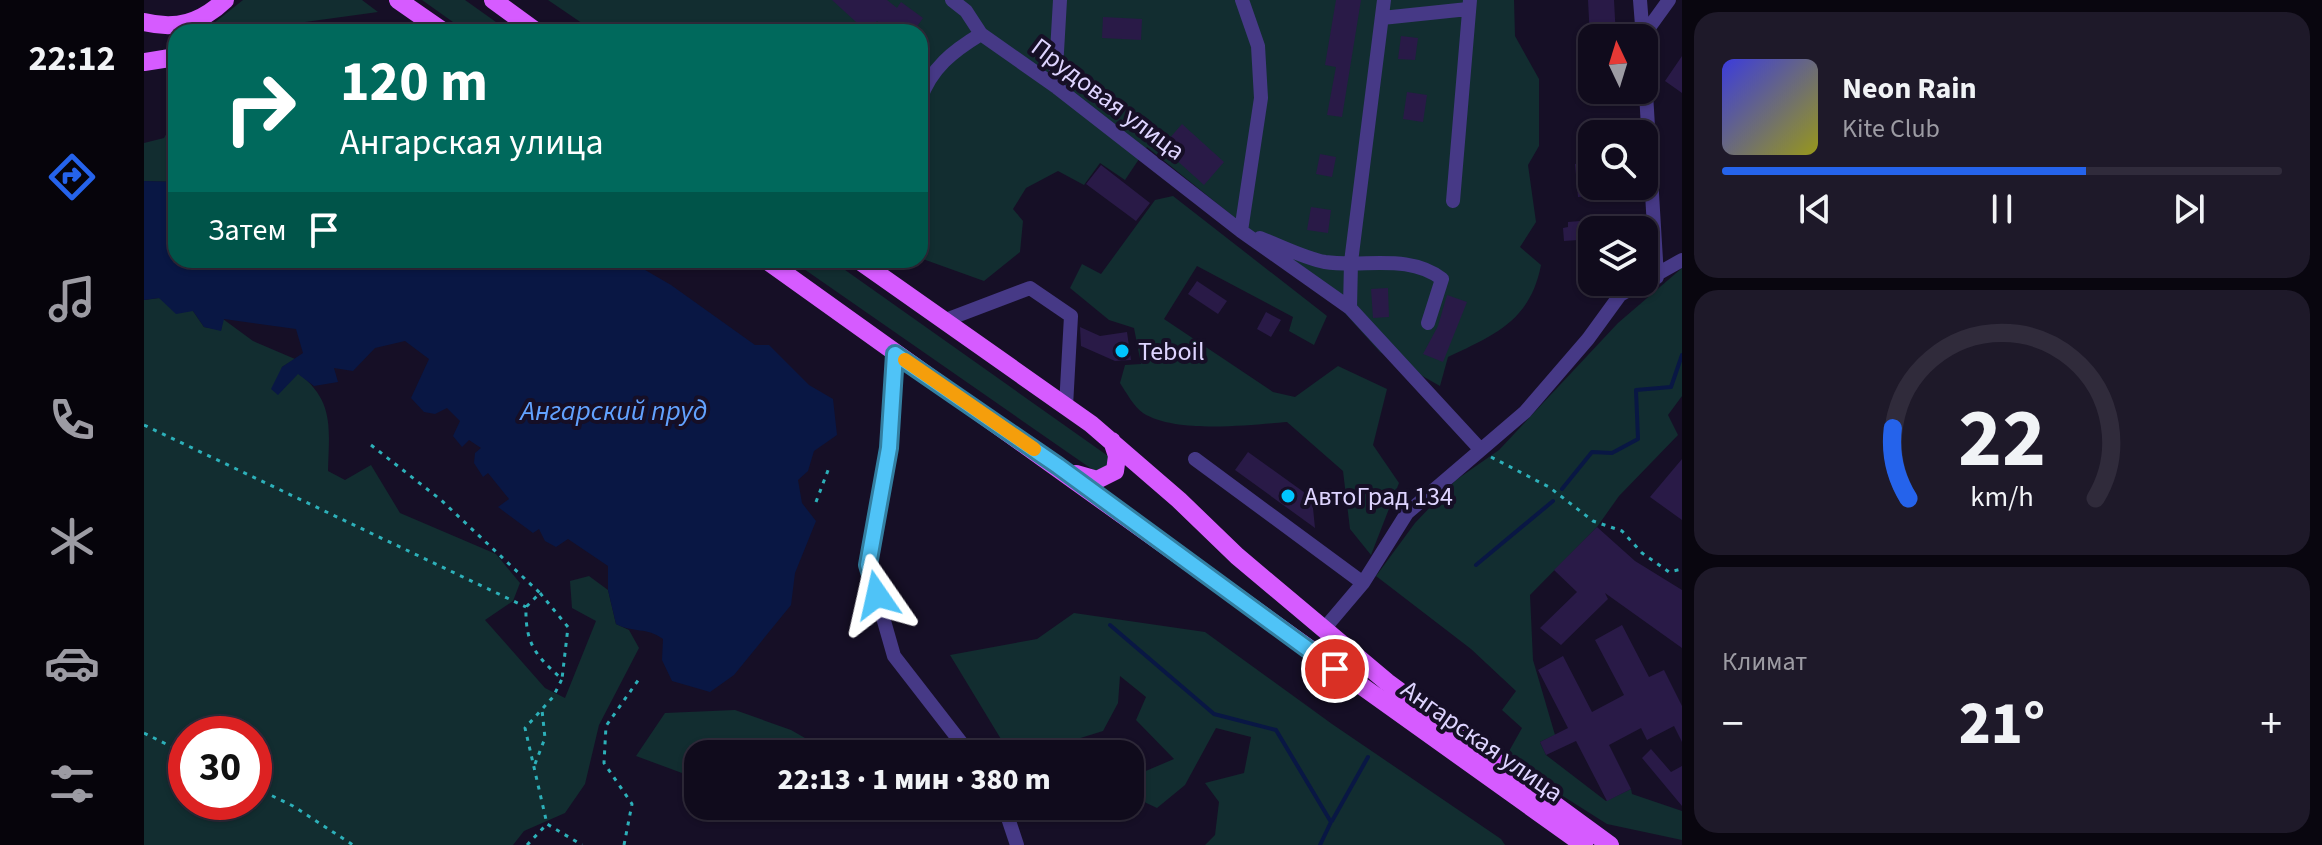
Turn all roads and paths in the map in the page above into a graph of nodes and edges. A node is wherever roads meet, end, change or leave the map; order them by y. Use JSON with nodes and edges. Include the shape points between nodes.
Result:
{"nodes":[{"id":1,"x":225,"y":0,"type":"edge"},
{"id":2,"x":398,"y":0,"type":"edge"},
{"id":3,"x":952,"y":0,"type":"edge"},
{"id":4,"x":1060,"y":0,"type":"edge"},
{"id":5,"x":1242,"y":0,"type":"edge"},
{"id":6,"x":1384,"y":0,"type":"edge"},
{"id":7,"x":1640,"y":0,"type":"edge"},
{"id":8,"x":1669,"y":0,"type":"edge"},
{"id":9,"x":498,"y":3,"type":"edge"},
{"id":10,"x":1469,"y":4,"type":"edge"},
{"id":11,"x":1382,"y":18,"type":"junction"},
{"id":12,"x":144,"y":22,"type":"edge"},
{"id":13,"x":185,"y":24,"type":"edge"},
{"id":14,"x":432,"y":24,"type":"edge"},
{"id":15,"x":526,"y":24,"type":"edge"},
{"id":16,"x":1642,"y":24,"type":"edge"},
{"id":17,"x":1652,"y":24,"type":"edge"},
{"id":18,"x":168,"y":27,"type":"edge"},
{"id":19,"x":981,"y":34,"type":"junction"},
{"id":20,"x":168,"y":58,"type":"edge"},
{"id":21,"x":144,"y":62,"type":"edge"},
{"id":22,"x":928,"y":83,"type":"edge"},
{"id":23,"x":1055,"y":86,"type":"junction"},
{"id":24,"x":1647,"y":104,"type":"edge"},
{"id":25,"x":1453,"y":201,"type":"dead end"},
{"id":26,"x":1653,"y":216,"type":"edge"},
{"id":27,"x":1241,"y":231,"type":"junction"},
{"id":28,"x":1682,"y":260,"type":"edge"},
{"id":29,"x":1351,"y":262,"type":"junction"},
{"id":30,"x":777,"y":268,"type":"edge"},
{"id":31,"x":871,"y":268,"type":"edge"},
{"id":32,"x":1658,"y":276,"type":"edge"},
{"id":33,"x":1619,"y":296,"type":"edge"},
{"id":34,"x":1350,"y":308,"type":"junction"},
{"id":35,"x":943,"y":321,"type":"junction"},
{"id":36,"x":1428,"y":323,"type":"dead end"},
{"id":37,"x":895,"y":354,"type":"junction"},
{"id":38,"x":1066,"y":406,"type":"junction"},
{"id":39,"x":144,"y":425,"type":"edge"},
{"id":40,"x":1112,"y":441,"type":"junction"},
{"id":41,"x":371,"y":445,"type":"dead end"},
{"id":42,"x":1480,"y":449,"type":"junction"},
{"id":43,"x":1195,"y":459,"type":"dead end"},
{"id":44,"x":830,"y":465,"type":"dead end"},
{"id":45,"x":1058,"y":466,"type":"junction"},
{"id":46,"x":816,"y":502,"type":"dead end"},
{"id":47,"x":1682,"y":569,"type":"edge"},
{"id":48,"x":1363,"y":583,"type":"junction"},
{"id":49,"x":540,"y":593,"type":"junction"},
{"id":50,"x":526,"y":607,"type":"junction"},
{"id":51,"x":1324,"y":629,"type":"junction"},
{"id":52,"x":562,"y":679,"type":"junction"},
{"id":53,"x":639,"y":679,"type":"dead end"},
{"id":54,"x":542,"y":710,"type":"junction"},
{"id":55,"x":144,"y":733,"type":"edge"},
{"id":56,"x":959,"y":740,"type":"edge"},
{"id":57,"x":168,"y":745,"type":"edge"},
{"id":58,"x":534,"y":767,"type":"junction"},
{"id":59,"x":272,"y":796,"type":"edge"},
{"id":60,"x":1009,"y":820,"type":"edge"},
{"id":61,"x":547,"y":824,"type":"junction"},
{"id":62,"x":353,"y":845,"type":"edge"},
{"id":63,"x":527,"y":845,"type":"edge"},
{"id":64,"x":582,"y":845,"type":"edge"},
{"id":65,"x":624,"y":845,"type":"edge"},
{"id":66,"x":1017,"y":845,"type":"edge"},
{"id":67,"x":1584,"y":845,"type":"edge"},
{"id":68,"x":1610,"y":845,"type":"edge"}],
"edges":[{"from":1,"to":13,"type":"main road"},
{"from":2,"to":14,"type":"main road"},
{"from":3,"to":19,"type":"street","name":"Прудовая улица"},
{"from":4,"to":23,"type":"street"},
{"from":5,"to":27,"type":"street","via":[[1258,46],[1261,98]]},
{"from":6,"to":11,"type":"street"},
{"from":7,"to":16,"type":"street"},
{"from":8,"to":17,"type":"street"},
{"from":9,"to":15,"type":"main road"},
{"from":10,"to":11,"type":"street"},
{"from":10,"to":25,"type":"street"},
{"from":11,"to":29,"type":"street"},
{"from":12,"to":18,"type":"main road"},
{"from":19,"to":22,"type":"street","via":[[948,54]]},
{"from":19,"to":23,"type":"street","name":"Прудовая улица"},
{"from":20,"to":21,"type":"main road"},
{"from":23,"to":27,"type":"street","name":"Прудовая улица"},
{"from":24,"to":26,"type":"street"},
{"from":27,"to":29,"type":"street","via":[[1324,262]]},
{"from":27,"to":34,"type":"street"},
{"from":28,"to":32,"type":"street"},
{"from":29,"to":34,"type":"street"},
{"from":29,"to":36,"type":"street","via":[[1389,261],[1434,272],[1442,279]]},
{"from":30,"to":37,"type":"main road","name":"Ангарская улица"},
{"from":31,"to":35,"type":"main road","name":"Ангарская улица"},
{"from":33,"to":42,"type":"street","via":[[1525,412]]},
{"from":34,"to":42,"type":"street"},
{"from":35,"to":38,"type":"main road","name":"Ангарская улица"},
{"from":35,"to":38,"type":"street","via":[[1030,288],[1071,316]]},
{"from":37,"to":45,"type":"main road","name":"Ангарская улица"},
{"from":37,"to":56,"type":"street","via":[[889,448],[868,565],[894,656]]},
{"from":38,"to":40,"type":"main road","name":"Ангарская улица"},
{"from":39,"to":50,"type":"path"},
{"from":40,"to":45,"type":"main road","via":[[1118,465],[1109,475],[1090,480]]},
{"from":40,"to":51,"type":"main road","name":"Ангарская улица"},
{"from":41,"to":49,"type":"path","via":[[441,500]]},
{"from":42,"to":47,"type":"path","via":[[1549,487],[1593,521],[1622,531],[1669,572]]},
{"from":42,"to":48,"type":"street","via":[[1407,513]]},
{"from":43,"to":48,"type":"street"},
{"from":44,"to":46,"type":"path"},
{"from":45,"to":67,"type":"main road","name":"Ангарская улица"},
{"from":48,"to":51,"type":"street"},
{"from":49,"to":50,"type":"path"},
{"from":49,"to":52,"type":"path","via":[[568,627]]},
{"from":50,"to":52,"type":"path","via":[[534,655]]},
{"from":51,"to":68,"type":"main road","name":"Ангарская улица","via":[[1452,732]]},
{"from":52,"to":54,"type":"path"},
{"from":53,"to":65,"type":"path","via":[[606,726],[604,763],[632,804]]},
{"from":54,"to":58,"type":"path","via":[[545,738]]},
{"from":54,"to":58,"type":"path","via":[[525,728]]},
{"from":55,"to":57,"type":"path"},
{"from":58,"to":61,"type":"path"},
{"from":59,"to":62,"type":"path"},
{"from":60,"to":66,"type":"street"},
{"from":61,"to":63,"type":"path"},
{"from":61,"to":64,"type":"path"}]}
